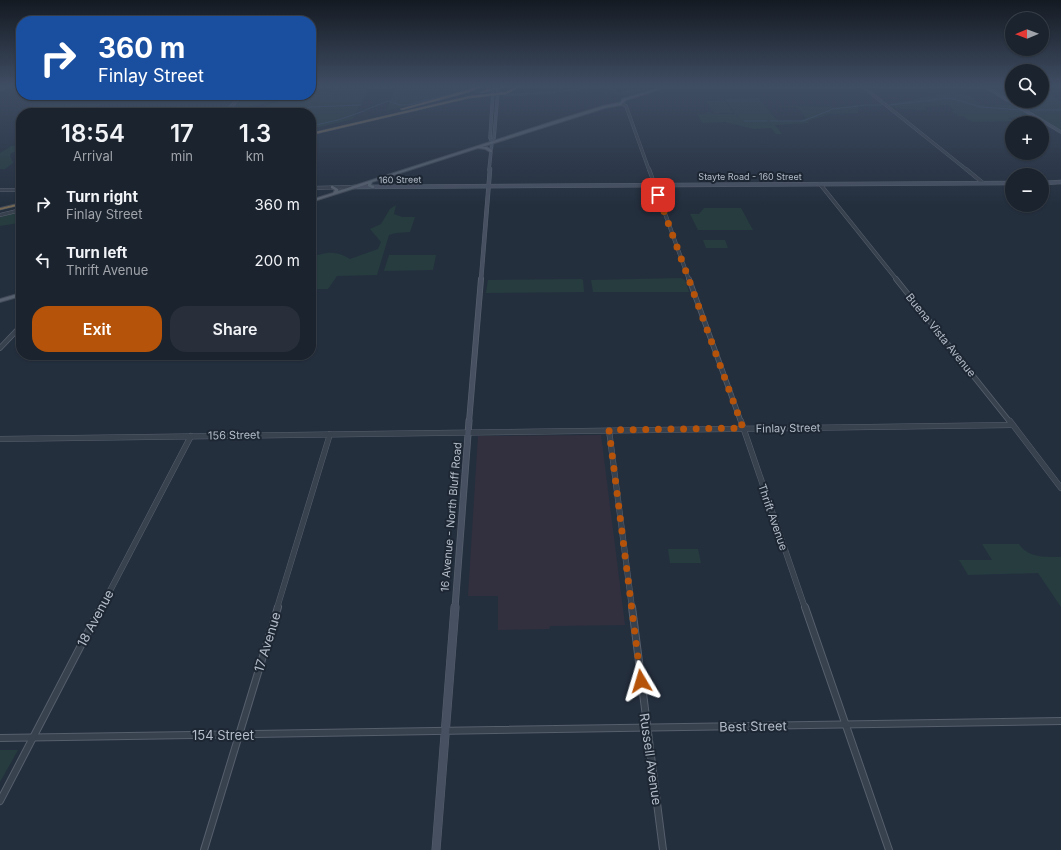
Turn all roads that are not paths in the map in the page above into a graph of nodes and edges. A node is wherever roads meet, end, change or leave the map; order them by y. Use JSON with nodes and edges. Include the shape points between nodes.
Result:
{"nodes":[{"id":1,"x":491,"y":125,"type":"edge"},
{"id":2,"x":338,"y":126,"type":"edge"},
{"id":3,"x":342,"y":126,"type":"edge"},
{"id":4,"x":343,"y":126,"type":"edge"},
{"id":5,"x":494,"y":126,"type":"edge"},
{"id":6,"x":543,"y":126,"type":"edge"},
{"id":7,"x":545,"y":126,"type":"edge"},
{"id":8,"x":633,"y":126,"type":"edge"},
{"id":9,"x":911,"y":126,"type":"edge"},
{"id":10,"x":1050,"y":126,"type":"edge"},
{"id":11,"x":316,"y":132,"type":"edge"},
{"id":12,"x":316,"y":132,"type":"edge"},
{"id":13,"x":316,"y":132,"type":"edge"},
{"id":14,"x":1061,"y":132,"type":"edge"},
{"id":15,"x":494,"y":136,"type":"junction"},
{"id":16,"x":503,"y":138,"type":"junction"},
{"id":17,"x":492,"y":143,"type":"junction"},
{"id":18,"x":480,"y":148,"type":"junction"},
{"id":19,"x":491,"y":150,"type":"junction"},
{"id":20,"x":417,"y":167,"type":"junction"},
{"id":21,"x":371,"y":181,"type":"junction"},
{"id":22,"x":1061,"y":182,"type":"edge"},
{"id":23,"x":983,"y":183,"type":"junction"},
{"id":24,"x":1005,"y":183,"type":"edge"},
{"id":25,"x":1049,"y":183,"type":"edge"},
{"id":26,"x":820,"y":184,"type":"junction"},
{"id":27,"x":655,"y":185,"type":"junction"},
{"id":28,"x":488,"y":186,"type":"junction"},
{"id":29,"x":332,"y":187,"type":"junction"},
{"id":30,"x":353,"y":187,"type":"junction"},
{"id":31,"x":373,"y":187,"type":"junction"},
{"id":32,"x":316,"y":188,"type":"edge"},
{"id":33,"x":0,"y":190,"type":"edge"},
{"id":34,"x":16,"y":190,"type":"edge"},
{"id":35,"x":335,"y":193,"type":"junction"},
{"id":36,"x":316,"y":199,"type":"edge"},
{"id":37,"x":16,"y":204,"type":"edge"},
{"id":38,"x":0,"y":208,"type":"edge"},
{"id":39,"x":16,"y":211,"type":"edge"},
{"id":40,"x":0,"y":215,"type":"edge"},
{"id":41,"x":16,"y":296,"type":"edge"},
{"id":42,"x":0,"y":301,"type":"edge"},
{"id":43,"x":16,"y":331,"type":"edge"},
{"id":44,"x":0,"y":348,"type":"edge"},
{"id":45,"x":1012,"y":425,"type":"junction"},
{"id":46,"x":743,"y":428,"type":"junction"},
{"id":47,"x":609,"y":430,"type":"junction"},
{"id":48,"x":469,"y":432,"type":"junction"},
{"id":49,"x":330,"y":434,"type":"junction"},
{"id":50,"x":191,"y":436,"type":"junction"},
{"id":51,"x":0,"y":438,"type":"edge"},
{"id":52,"x":1061,"y":488,"type":"edge"},
{"id":53,"x":1061,"y":721,"type":"edge"},
{"id":54,"x":846,"y":725,"type":"junction"},
{"id":55,"x":647,"y":728,"type":"junction"},
{"id":56,"x":446,"y":732,"type":"junction"},
{"id":57,"x":239,"y":734,"type":"junction"},
{"id":58,"x":0,"y":738,"type":"edge"},
{"id":59,"x":33,"y":738,"type":"junction"},
{"id":60,"x":0,"y":801,"type":"edge"},
{"id":61,"x":204,"y":850,"type":"edge"},
{"id":62,"x":436,"y":850,"type":"edge"},
{"id":63,"x":663,"y":850,"type":"edge"},
{"id":64,"x":889,"y":850,"type":"edge"}],
"edges":[{"from":1,"to":17,"type":"main road"},
{"from":2,"to":11,"type":"highway"},
{"from":3,"to":13,"type":"highway"},
{"from":4,"to":12,"type":"highway"},
{"from":5,"to":15,"type":"main road"},
{"from":6,"to":16,"type":"main road"},
{"from":7,"to":17,"type":"main road"},
{"from":8,"to":27,"type":"street","name":"Thrift Avenue"},
{"from":9,"to":23,"type":"street"},
{"from":10,"to":14,"type":"main road"},
{"from":15,"to":16,"type":"main road"},
{"from":15,"to":17,"type":"main road"},
{"from":16,"to":17,"type":"main road"},
{"from":17,"to":18,"type":"main road"},
{"from":17,"to":19,"type":"main road","name":"16 Avenue - North Bluff Road"},
{"from":17,"to":20,"type":"main road"},
{"from":18,"to":19,"type":"main road"},
{"from":18,"to":20,"type":"main road"},
{"from":19,"to":28,"type":"main road","name":"16 Avenue - North Bluff Road"},
{"from":20,"to":21,"type":"main road"},
{"from":21,"to":30,"type":"main road"},
{"from":21,"to":31,"type":"main road","via":[[369,185]]},
{"from":22,"to":25,"type":"main road"},
{"from":23,"to":24,"type":"main road","name":"Stayte Road - 160 Street"},
{"from":23,"to":26,"type":"main road","name":"Stayte Road - 160 Street"},
{"from":26,"to":27,"type":"main road","name":"Stayte Road - 160 Street"},
{"from":26,"to":45,"type":"street","name":"Buena Vista Avenue"},
{"from":27,"to":28,"type":"main road","name":"Stayte Road - 160 Street"},
{"from":27,"to":46,"type":"street","name":"Thrift Avenue"},
{"from":28,"to":31,"type":"main road","name":"160 Street"},
{"from":28,"to":48,"type":"main road","name":"16 Avenue - North Bluff Road"},
{"from":29,"to":30,"type":"street","name":"160 Street"},
{"from":29,"to":32,"type":"street","name":"160 Street"},
{"from":29,"to":35,"type":"main road","via":[[337,190]]},
{"from":30,"to":31,"type":"main road","name":"160 Street"},
{"from":30,"to":35,"type":"main road"},
{"from":33,"to":34,"type":"street"},
{"from":35,"to":36,"type":"main road"},
{"from":37,"to":38,"type":"highway"},
{"from":39,"to":40,"type":"street"},
{"from":41,"to":42,"type":"main road"},
{"from":43,"to":44,"type":"street"},
{"from":45,"to":46,"type":"street","name":"Finlay Street"},
{"from":45,"to":52,"type":"street","name":"Buena Vista Avenue"},
{"from":46,"to":47,"type":"street","name":"Finlay Street"},
{"from":46,"to":54,"type":"street","name":"Thrift Avenue"},
{"from":47,"to":48,"type":"street","name":"Finlay Street"},
{"from":47,"to":55,"type":"street","name":"Russell Avenue"},
{"from":48,"to":49,"type":"street","name":"156 Street"},
{"from":48,"to":56,"type":"main road","name":"16 Avenue - North Bluff Road"},
{"from":49,"to":50,"type":"street","name":"156 Street"},
{"from":49,"to":57,"type":"street","name":"17 Avenue"},
{"from":50,"to":51,"type":"street","name":"156 Street"},
{"from":50,"to":59,"type":"street","name":"18 Avenue"},
{"from":53,"to":54,"type":"street","name":"Best Street"},
{"from":54,"to":55,"type":"street","name":"Best Street"},
{"from":54,"to":64,"type":"street","name":"Thrift Avenue"},
{"from":55,"to":56,"type":"street","name":"Best Street"},
{"from":55,"to":63,"type":"street","name":"Russell Avenue"},
{"from":56,"to":57,"type":"street","name":"154 Street"},
{"from":56,"to":62,"type":"main road","name":"16 Avenue - North Bluff Road"},
{"from":57,"to":59,"type":"street","name":"154 Street"},
{"from":57,"to":61,"type":"street","name":"17 Avenue"},
{"from":58,"to":59,"type":"street","name":"154 Street"},
{"from":59,"to":60,"type":"street","name":"18 Avenue"}]}
